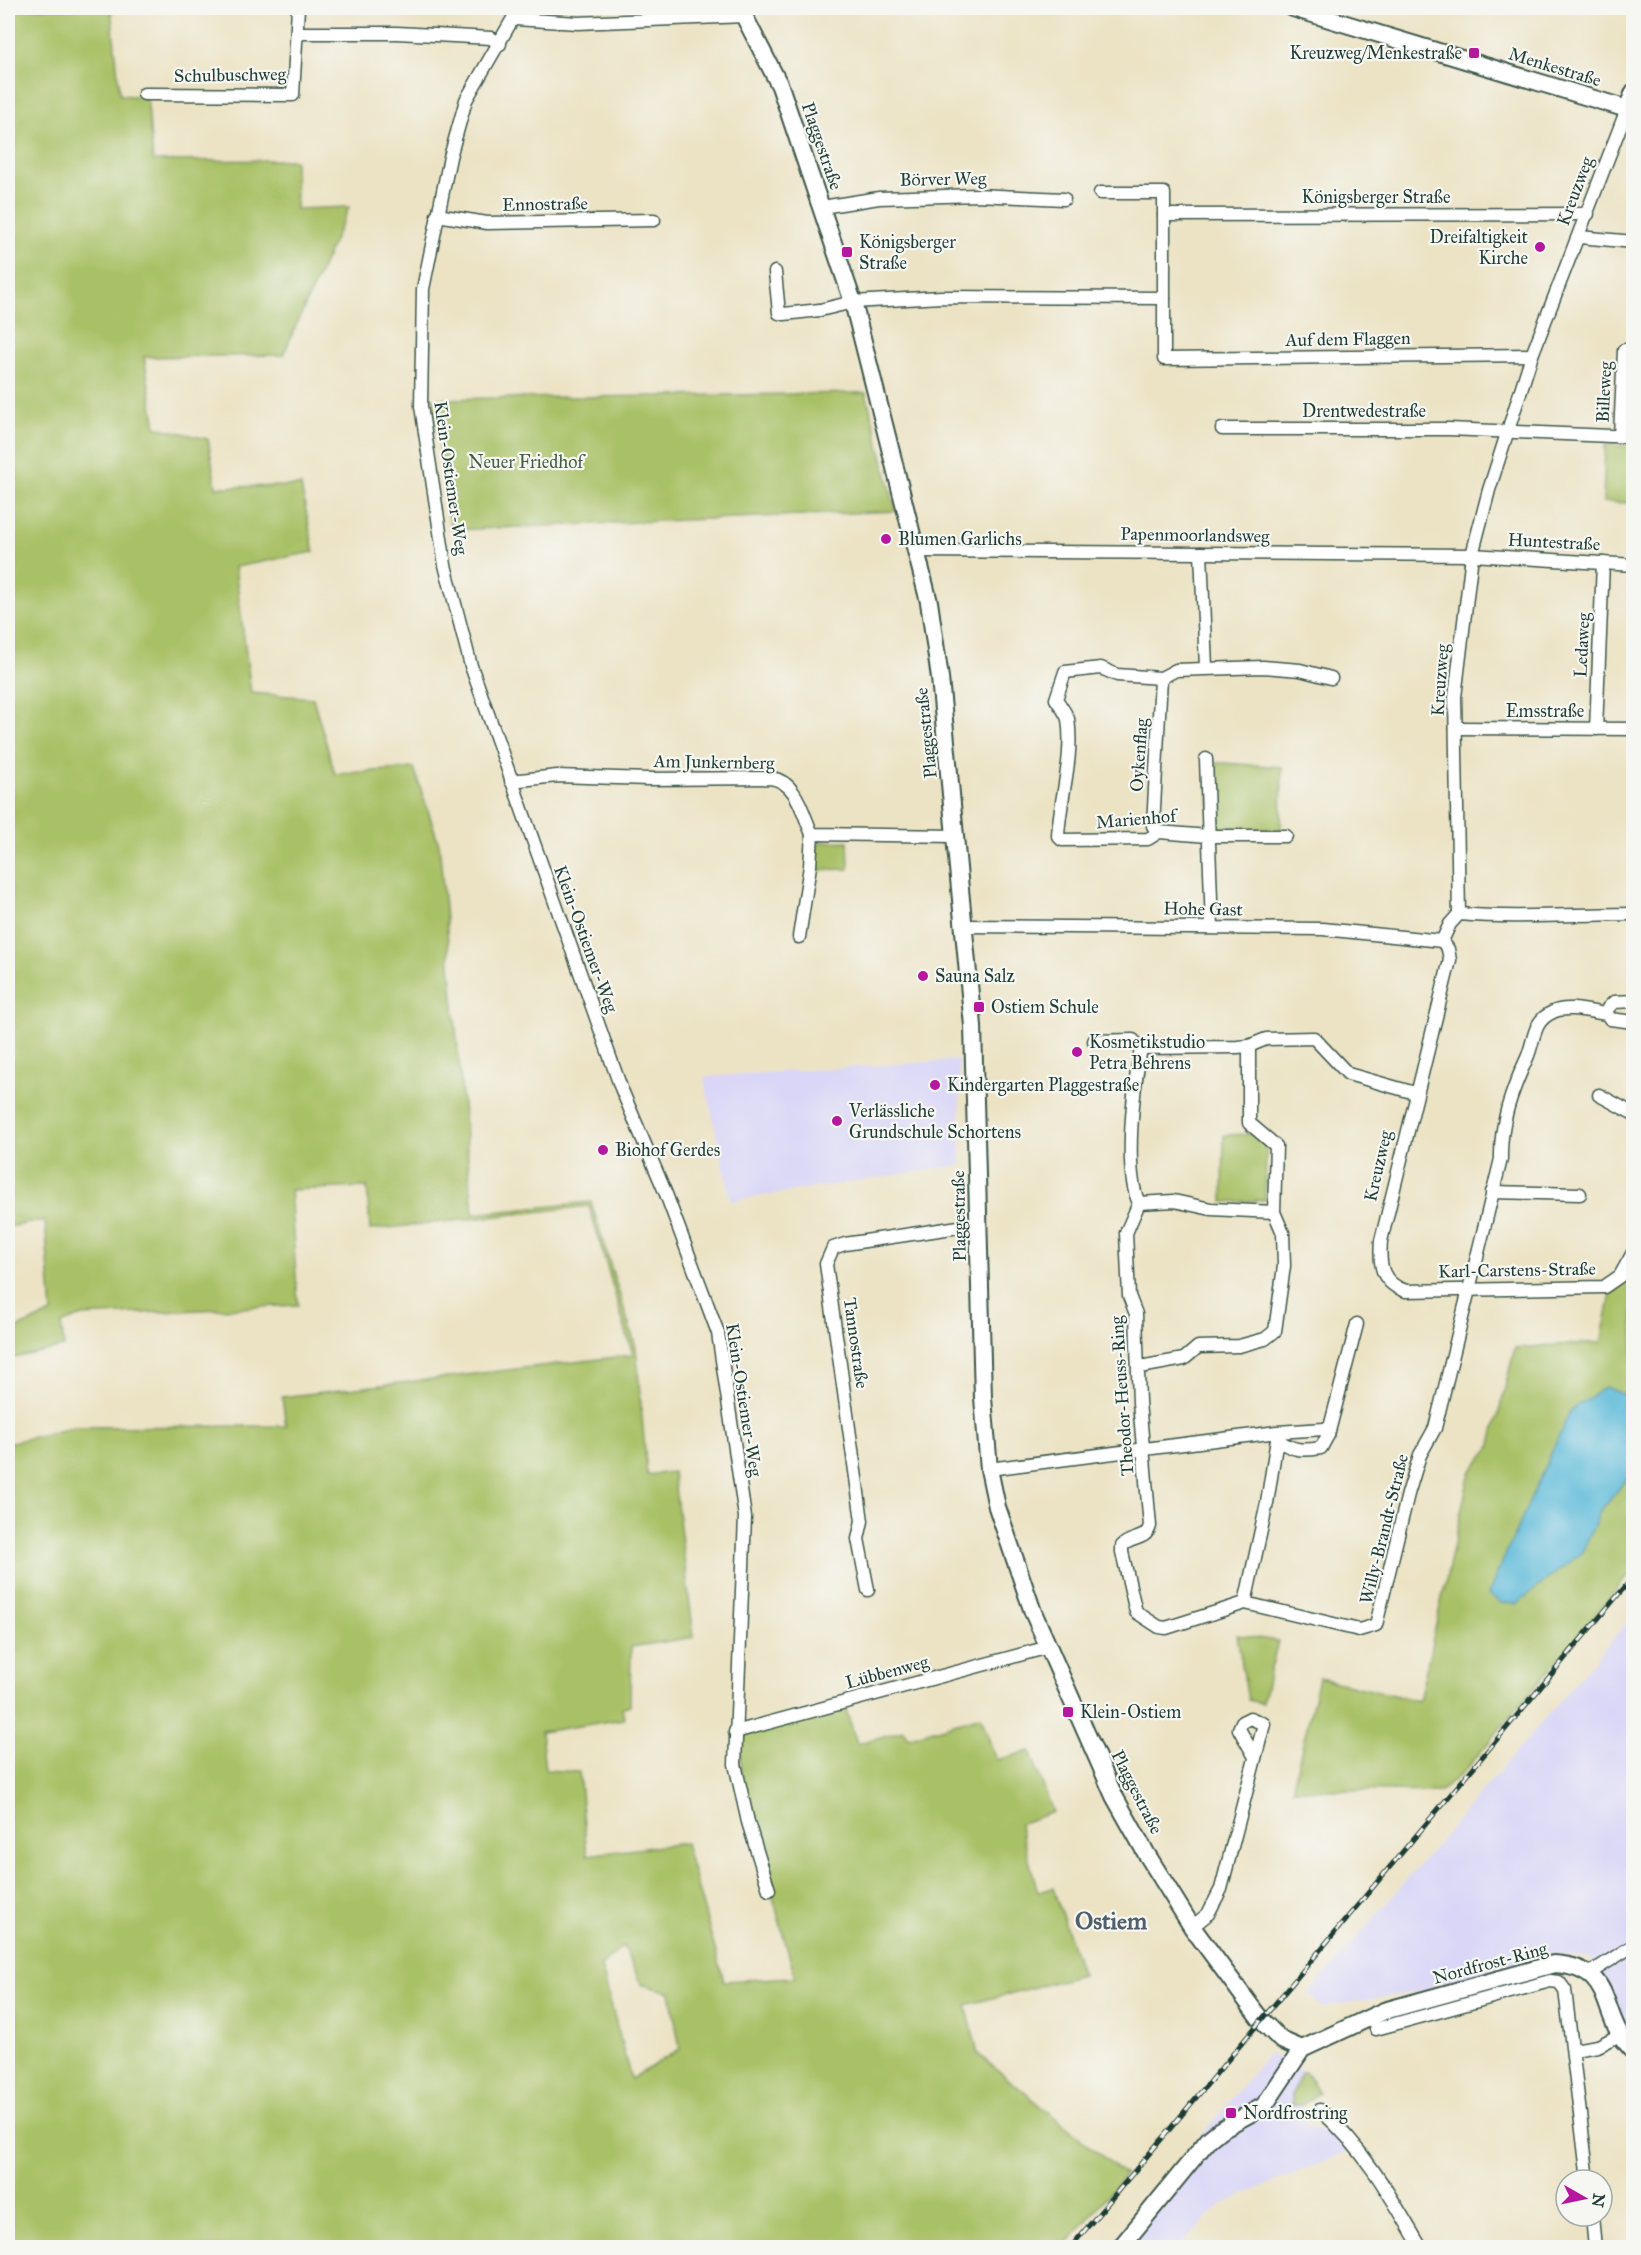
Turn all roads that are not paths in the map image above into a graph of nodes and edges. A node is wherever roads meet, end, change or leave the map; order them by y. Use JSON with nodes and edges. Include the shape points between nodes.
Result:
{"nodes":[{"id":1,"x":298,"y":8,"type":"edge"},
{"id":2,"x":1293,"y":8,"type":"edge"},
{"id":3,"x":742,"y":12,"type":"edge"},
{"id":4,"x":517,"y":13,"type":"edge"},
{"id":5,"x":298,"y":33,"type":"junction"},
{"id":6,"x":500,"y":44,"type":"junction"},
{"id":7,"x":1634,"y":92,"type":"edge"},
{"id":8,"x":144,"y":94,"type":"dead end"},
{"id":9,"x":1630,"y":110,"type":"edge"},
{"id":10,"x":1100,"y":193,"type":"dead end"},
{"id":11,"x":1065,"y":199,"type":"dead end"},
{"id":12,"x":822,"y":207,"type":"junction"},
{"id":13,"x":1588,"y":214,"type":"junction"},
{"id":14,"x":437,"y":215,"type":"junction"},
{"id":15,"x":1164,"y":215,"type":"junction"},
{"id":16,"x":654,"y":220,"type":"dead end"},
{"id":17,"x":1579,"y":237,"type":"junction"},
{"id":18,"x":1634,"y":242,"type":"edge"},
{"id":19,"x":776,"y":272,"type":"dead end"},
{"id":20,"x":1164,"y":298,"type":"junction"},
{"id":21,"x":853,"y":302,"type":"junction"},
{"id":22,"x":1624,"y":350,"type":"dead end"},
{"id":23,"x":1532,"y":355,"type":"junction"},
{"id":24,"x":1222,"y":429,"type":"dead end"},
{"id":25,"x":1507,"y":430,"type":"junction"},
{"id":26,"x":1620,"y":436,"type":"junction"},
{"id":27,"x":1634,"y":437,"type":"edge"},
{"id":28,"x":917,"y":551,"type":"junction"},
{"id":29,"x":1201,"y":553,"type":"junction"},
{"id":30,"x":1472,"y":555,"type":"junction"},
{"id":31,"x":1603,"y":563,"type":"junction"},
{"id":32,"x":1634,"y":565,"type":"edge"},
{"id":33,"x":1206,"y":667,"type":"junction"},
{"id":34,"x":1161,"y":678,"type":"junction"},
{"id":35,"x":1331,"y":678,"type":"dead end"},
{"id":36,"x":1456,"y":728,"type":"junction"},
{"id":37,"x":1596,"y":729,"type":"junction"},
{"id":38,"x":1634,"y":729,"type":"edge"},
{"id":39,"x":1206,"y":759,"type":"dead end"},
{"id":40,"x":511,"y":781,"type":"junction"},
{"id":41,"x":1159,"y":832,"type":"junction"},
{"id":42,"x":812,"y":834,"type":"junction"},
{"id":43,"x":956,"y":836,"type":"junction"},
{"id":44,"x":1208,"y":836,"type":"junction"},
{"id":45,"x":1286,"y":836,"type":"dead end"},
{"id":46,"x":1459,"y":914,"type":"junction"},
{"id":47,"x":1634,"y":914,"type":"edge"},
{"id":48,"x":964,"y":926,"type":"junction"},
{"id":49,"x":1212,"y":927,"type":"junction"},
{"id":50,"x":799,"y":937,"type":"dead end"},
{"id":51,"x":1442,"y":941,"type":"junction"},
{"id":52,"x":1634,"y":1001,"type":"edge"},
{"id":53,"x":1607,"y":1014,"type":"junction"},
{"id":54,"x":1634,"y":1022,"type":"edge"},
{"id":55,"x":1094,"y":1041,"type":"dead end"},
{"id":56,"x":1249,"y":1046,"type":"junction"},
{"id":57,"x":1141,"y":1048,"type":"junction"},
{"id":58,"x":1415,"y":1093,"type":"junction"},
{"id":59,"x":1599,"y":1095,"type":"dead end"},
{"id":60,"x":1634,"y":1114,"type":"edge"},
{"id":61,"x":1492,"y":1192,"type":"junction"},
{"id":62,"x":1580,"y":1194,"type":"dead end"},
{"id":63,"x":1139,"y":1203,"type":"junction"},
{"id":64,"x":1274,"y":1212,"type":"junction"},
{"id":65,"x":979,"y":1224,"type":"junction"},
{"id":66,"x":1634,"y":1251,"type":"edge"},
{"id":67,"x":1387,"y":1281,"type":"joint"},
{"id":68,"x":1468,"y":1290,"type":"junction"},
{"id":69,"x":1357,"y":1324,"type":"dead end"},
{"id":70,"x":1140,"y":1366,"type":"junction"},
{"id":71,"x":1277,"y":1435,"type":"junction"},
{"id":72,"x":1328,"y":1435,"type":"junction"},
{"id":73,"x":1143,"y":1449,"type":"junction"},
{"id":74,"x":989,"y":1469,"type":"junction"},
{"id":75,"x":868,"y":1590,"type":"dead end"},
{"id":76,"x":1245,"y":1603,"type":"junction"},
{"id":77,"x":1049,"y":1647,"type":"junction"},
{"id":78,"x":735,"y":1732,"type":"junction"},
{"id":79,"x":1255,"y":1757,"type":"dead end"},
{"id":80,"x":770,"y":1890,"type":"dead end"},
{"id":81,"x":1192,"y":1927,"type":"junction"},
{"id":82,"x":1634,"y":1945,"type":"edge"},
{"id":83,"x":1590,"y":1973,"type":"junction"},
{"id":84,"x":1376,"y":2029,"type":"dead end"},
{"id":85,"x":1620,"y":2035,"type":"junction"},
{"id":86,"x":1310,"y":2046,"type":"junction"},
{"id":87,"x":1573,"y":2050,"type":"junction"},
{"id":88,"x":1634,"y":2050,"type":"edge"},
{"id":89,"x":1320,"y":2110,"type":"dead end"},
{"id":90,"x":1587,"y":2168,"type":"edge"},
{"id":91,"x":1593,"y":2228,"type":"edge"},
{"id":92,"x":1120,"y":2247,"type":"edge"},
{"id":93,"x":1420,"y":2247,"type":"edge"},
{"id":94,"x":1595,"y":2247,"type":"edge"}],
"edges":[{"from":1,"to":5,"type":"street","name":"Schulbuschweg"},
{"from":2,"to":9,"type":"street","name":"Menkestraße"},
{"from":3,"to":4,"type":"street","via":[[578,23]]},
{"from":3,"to":12,"type":"street","name":"Plaggestraße","via":[[780,86]]},
{"from":4,"to":6,"type":"street","name":"Klein-Ostiemer-Weg"},
{"from":5,"to":6,"type":"street","via":[[491,38]]},
{"from":5,"to":8,"type":"street","name":"Schulbuschweg","via":[[293,95]]},
{"from":6,"to":14,"type":"street","name":"Klein-Ostiemer-Weg","via":[[466,100]]},
{"from":7,"to":9,"type":"street","name":"Kreuzweg"},
{"from":9,"to":13,"type":"street","name":"Kreuzweg"},
{"from":10,"to":15,"type":"street","via":[[1164,193]]},
{"from":11,"to":12,"type":"street","name":"Börver Weg","via":[[977,195],[879,198]]},
{"from":12,"to":21,"type":"street","name":"Plaggestraße"},
{"from":13,"to":15,"type":"street","name":"Königsberger Straße"},
{"from":13,"to":17,"type":"street","name":"Kreuzweg"},
{"from":14,"to":16,"type":"street","name":"Ennostraße","via":[[486,223]]},
{"from":14,"to":40,"type":"street","name":"Klein-Ostiemer-Weg","via":[[423,290],[421,406],[445,564],[471,666]]},
{"from":15,"to":20,"type":"street"},
{"from":17,"to":18,"type":"street"},
{"from":17,"to":23,"type":"street","name":"Kreuzweg"},
{"from":19,"to":21,"type":"street","via":[[779,313],[820,310]]},
{"from":20,"to":21,"type":"street","via":[[941,297]]},
{"from":20,"to":23,"type":"street","name":"Auf dem Flaggen","via":[[1164,359]]},
{"from":21,"to":28,"type":"street","name":"Plaggestraße"},
{"from":22,"to":26,"type":"street","name":"Billeweg"},
{"from":23,"to":25,"type":"street","name":"Kreuzweg"},
{"from":24,"to":25,"type":"street","name":"Drentwedestraße"},
{"from":25,"to":26,"type":"street","name":"Drentwedestraße"},
{"from":25,"to":30,"type":"street","name":"Kreuzweg"},
{"from":26,"to":27,"type":"street","name":"Drentwedestraße"},
{"from":28,"to":29,"type":"street","name":"Papenmoorlandsweg"},
{"from":28,"to":43,"type":"street","name":"Plaggestraße","via":[[940,678]]},
{"from":29,"to":30,"type":"street","name":"Papenmoorlandsweg"},
{"from":29,"to":33,"type":"street"},
{"from":30,"to":31,"type":"street","name":"Huntestraße"},
{"from":30,"to":36,"type":"street","name":"Kreuzweg","via":[[1455,697]]},
{"from":31,"to":32,"type":"street","name":"Huntestraße"},
{"from":31,"to":37,"type":"street","name":"Ledaweg"},
{"from":33,"to":34,"type":"street","name":"Marienhof","via":[[1176,670]]},
{"from":33,"to":35,"type":"street","name":"Marienhof","via":[[1300,670]]},
{"from":34,"to":41,"type":"street","name":"Oykenflag","via":[[1158,761],[1153,786],[1153,826]]},
{"from":34,"to":41,"type":"street","name":"Marienhof","via":[[1117,675],[1101,668],[1065,672],[1056,699],[1068,718],[1068,767],[1059,805],[1058,836],[1068,842],[1136,840]]},
{"from":36,"to":37,"type":"street","name":"Emsstraße"},
{"from":36,"to":46,"type":"street","name":"Kreuzweg"},
{"from":37,"to":38,"type":"street","name":"Emsstraße"},
{"from":39,"to":44,"type":"street"},
{"from":40,"to":42,"type":"street","name":"Am Junkernberg","via":[[557,776],[782,780],[791,787]]},
{"from":40,"to":78,"type":"street","name":"Klein-Ostiemer-Weg","via":[[621,1088],[718,1333],[745,1517]]},
{"from":41,"to":44,"type":"street","name":"Marienhof"},
{"from":42,"to":43,"type":"street"},
{"from":42,"to":50,"type":"street"},
{"from":43,"to":48,"type":"street","name":"Plaggestraße"},
{"from":44,"to":45,"type":"street","name":"Marienhof"},
{"from":44,"to":49,"type":"street"},
{"from":46,"to":47,"type":"street","via":[[1507,918]]},
{"from":46,"to":51,"type":"street"},
{"from":48,"to":49,"type":"street","name":"Hohe Gast"},
{"from":48,"to":65,"type":"street","name":"Plaggestraße","via":[[976,1066]]},
{"from":49,"to":51,"type":"street","name":"Hohe Gast","via":[[1323,929]]},
{"from":51,"to":58,"type":"street","name":"Kreuzweg","via":[[1450,960]]},
{"from":52,"to":53,"type":"street","via":[[1614,1002]]},
{"from":53,"to":54,"type":"street","name":"Willy-Brandt-Straße","via":[[1619,1022]]},
{"from":53,"to":61,"type":"street","name":"Willy-Brandt-Straße","via":[[1566,1009],[1541,1018],[1510,1092],[1501,1159]]},
{"from":55,"to":57,"type":"street","via":[[1132,1040]]},
{"from":56,"to":57,"type":"street"},
{"from":56,"to":58,"type":"street","via":[[1266,1039],[1314,1038],[1348,1074]]},
{"from":56,"to":64,"type":"street","via":[[1249,1123],[1276,1146]]},
{"from":57,"to":63,"type":"street","via":[[1132,1125],[1133,1190]]},
{"from":58,"to":67,"type":"street","name":"Kreuzweg","via":[[1381,1241],[1379,1263]]},
{"from":59,"to":60,"type":"street"},
{"from":61,"to":62,"type":"street"},
{"from":61,"to":68,"type":"street","name":"Willy-Brandt-Straße"},
{"from":63,"to":64,"type":"street","via":[[1174,1201],[1211,1209]]},
{"from":63,"to":70,"type":"street","name":"Theodor-Heuss-Ring","via":[[1126,1233],[1129,1296],[1136,1314]]},
{"from":64,"to":70,"type":"street","via":[[1283,1233],[1284,1266],[1275,1331],[1265,1339],[1239,1346],[1198,1347],[1184,1359]]},
{"from":65,"to":74,"type":"street","name":"Plaggestraße","via":[[983,1398]]},
{"from":65,"to":75,"type":"street","name":"Tannostraße","via":[[845,1244],[834,1248],[826,1264],[862,1521],[858,1539]]},
{"from":66,"to":68,"type":"street","name":"Karl-Carstens-Straße","via":[[1620,1276],[1604,1287]]},
{"from":67,"to":68,"type":"street","name":"Karl-Carstens-Straße","via":[[1406,1290]]},
{"from":68,"to":76,"type":"street","name":"Willy-Brandt-Straße","via":[[1435,1428],[1420,1455],[1408,1494],[1376,1625],[1359,1630]]},
{"from":69,"to":72,"type":"street"},
{"from":70,"to":73,"type":"street","name":"Theodor-Heuss-Ring"},
{"from":71,"to":72,"type":"street","via":[[1324,1429]]},
{"from":71,"to":72,"type":"street","via":[[1287,1447],[1307,1450],[1321,1448]]},
{"from":71,"to":73,"type":"street"},
{"from":71,"to":76,"type":"street"},
{"from":73,"to":74,"type":"street"},
{"from":73,"to":76,"type":"street","name":"Theodor-Heuss-Ring","via":[[1149,1533],[1122,1546],[1136,1612],[1166,1628]]},
{"from":74,"to":77,"type":"street","name":"Plaggestraße","via":[[1013,1558]]},
{"from":77,"to":78,"type":"street","name":"Lübbenweg"},
{"from":77,"to":81,"type":"street","name":"Plaggestraße","via":[[1114,1796]]},
{"from":78,"to":80,"type":"street","name":"Klein-Ostiemer-Weg","via":[[737,1775]]},
{"from":79,"to":81,"type":"street","via":[[1221,1889],[1208,1914]]},
{"from":81,"to":86,"type":"street","name":"Plaggestraße","via":[[1273,2033],[1290,2045]]},
{"from":82,"to":83,"type":"street"},
{"from":83,"to":85,"type":"street"},
{"from":83,"to":86,"type":"street","name":"Nordfrost-Ring","via":[[1554,1964],[1384,2011]]},
{"from":84,"to":87,"type":"street","via":[[1550,1980],[1559,1982],[1565,1990]]},
{"from":85,"to":87,"type":"street","via":[[1598,2046]]},
{"from":85,"to":88,"type":"street"},
{"from":86,"to":92,"type":"street","name":"Nordfrost-Ring","via":[[1264,2106],[1209,2139]]},
{"from":87,"to":90,"type":"street"},
{"from":89,"to":93,"type":"street","via":[[1345,2132],[1390,2193]]},
{"from":91,"to":94,"type":"street"}]}
